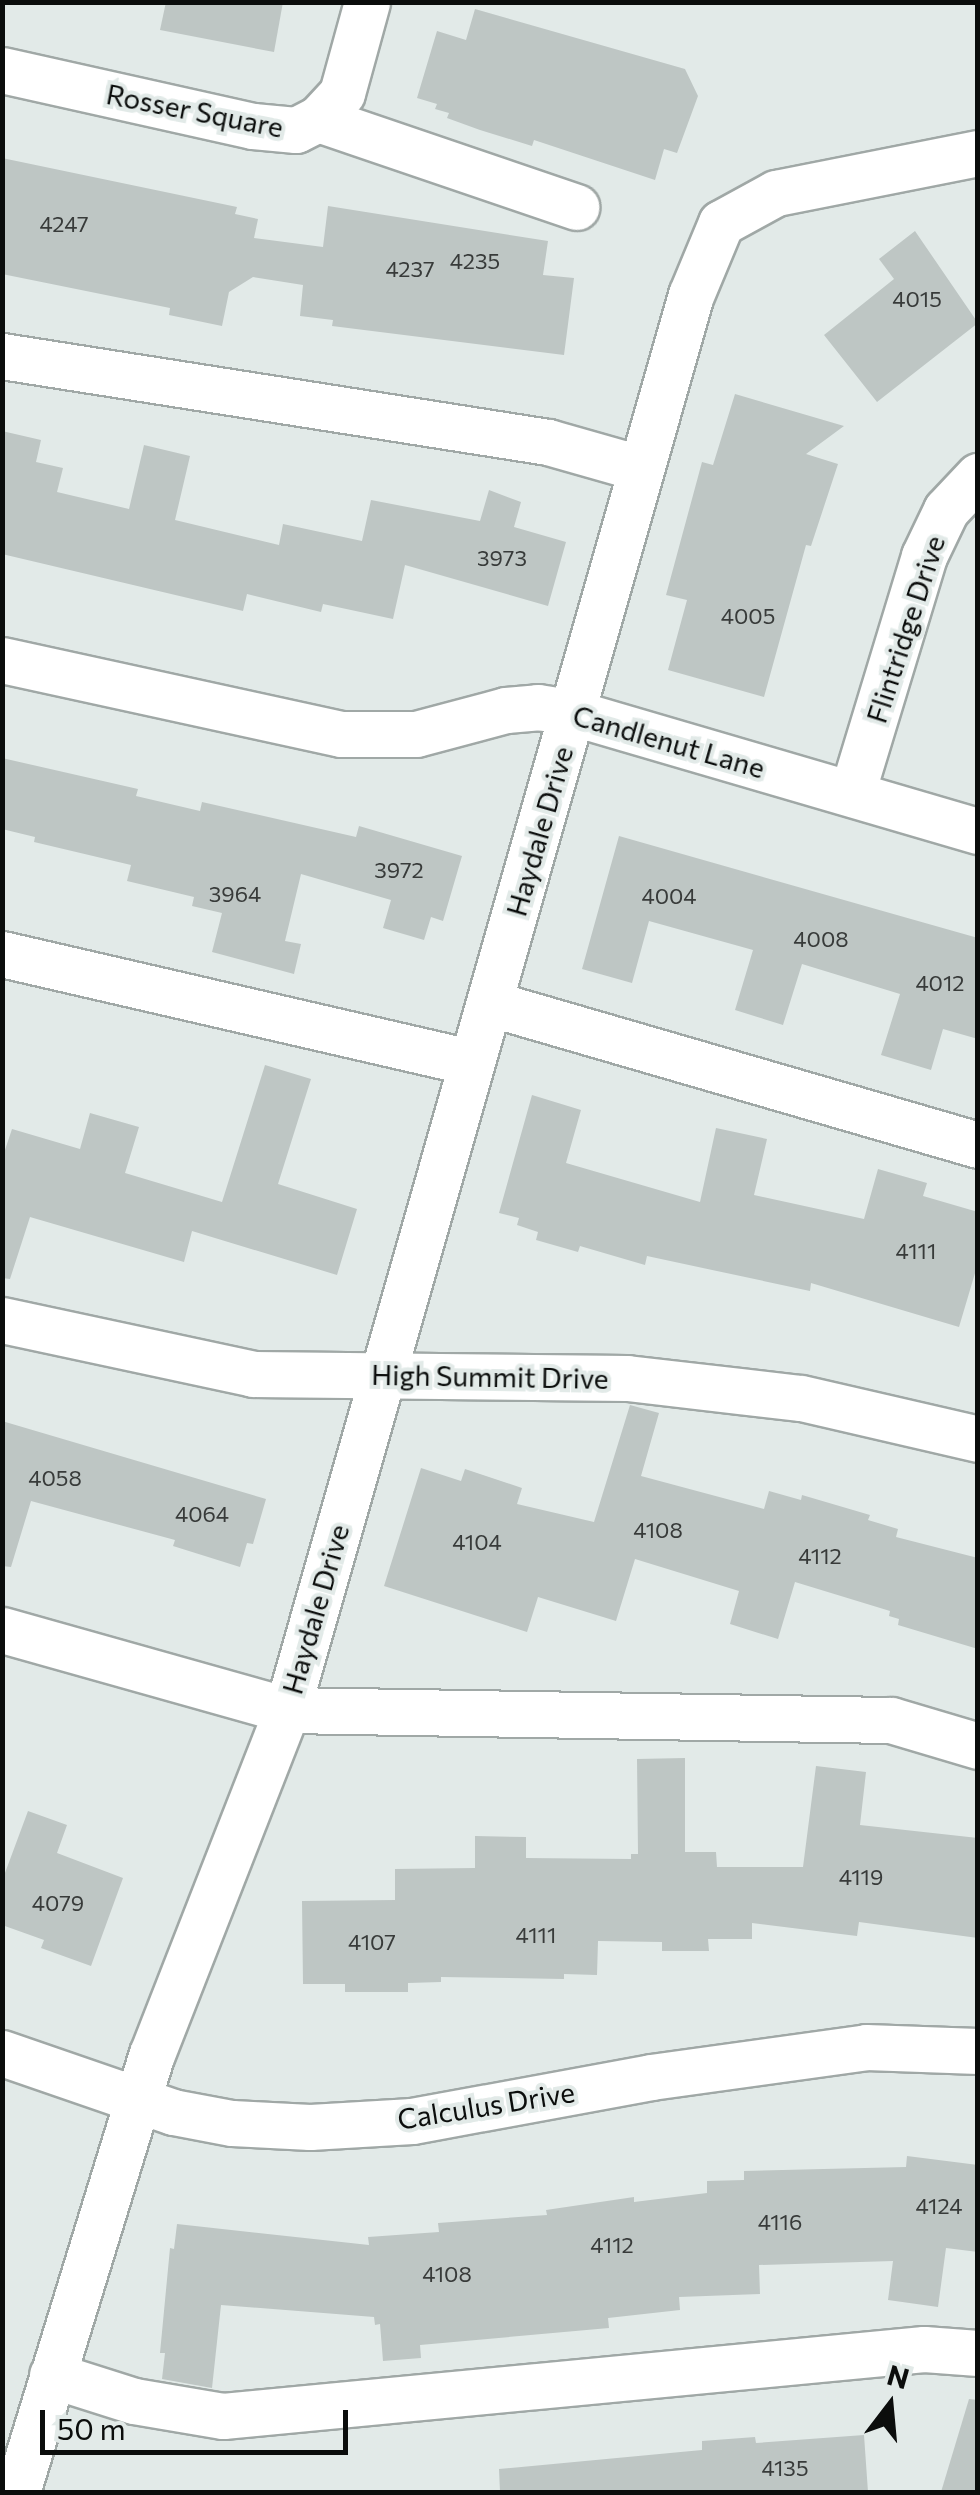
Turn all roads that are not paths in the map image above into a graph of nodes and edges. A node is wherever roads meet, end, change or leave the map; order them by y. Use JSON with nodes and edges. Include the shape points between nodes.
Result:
{"nodes":[{"id":1,"x":367,"y":2,"type":"edge"},
{"id":2,"x":2,"y":70,"type":"edge"},
{"id":3,"x":318,"y":119,"type":"junction"},
{"id":4,"x":978,"y":153,"type":"edge"},
{"id":5,"x":576,"y":208,"type":"dead end"},
{"id":6,"x":2,"y":356,"type":"edge"},
{"id":7,"x":639,"y":468,"type":"junction"},
{"id":8,"x":978,"y":476,"type":"edge"},
{"id":9,"x":2,"y":660,"type":"edge"},
{"id":10,"x":574,"y":713,"type":"junction"},
{"id":11,"x":852,"y":793,"type":"junction"},
{"id":12,"x":978,"y":831,"type":"edge"},
{"id":13,"x":2,"y":954,"type":"edge"},
{"id":14,"x":489,"y":1002,"type":"junction"},
{"id":15,"x":472,"y":1062,"type":"junction"},
{"id":16,"x":978,"y":1145,"type":"edge"},
{"id":17,"x":2,"y":1320,"type":"edge"},
{"id":18,"x":380,"y":1373,"type":"junction"},
{"id":19,"x":978,"y":1439,"type":"edge"},
{"id":20,"x":2,"y":1630,"type":"edge"},
{"id":21,"x":287,"y":1710,"type":"junction"},
{"id":22,"x":978,"y":1746,"type":"edge"},
{"id":23,"x":978,"y":2050,"type":"edge"},
{"id":24,"x":2,"y":2053,"type":"edge"},
{"id":25,"x":136,"y":2101,"type":"junction"},
{"id":26,"x":978,"y":2353,"type":"edge"},
{"id":27,"x":52,"y":2375,"type":"junction"},
{"id":28,"x":17,"y":2492,"type":"edge"}],
"edges":[{"from":1,"to":3,"type":"street","name":"Rosser Square","via":[[342,93]]},
{"from":2,"to":3,"type":"street","name":"Rosser Square","via":[[253,126],[296,130]]},
{"from":3,"to":5,"type":"street"},
{"from":4,"to":7,"type":"street","name":"Haydale Drive","via":[[776,193],[720,222],[691,294]]},
{"from":6,"to":7,"type":"street","via":[[548,442]]},
{"from":7,"to":10,"type":"street","name":"Haydale Drive"},
{"from":8,"to":11,"type":"street","name":"Flintridge Drive","via":[[946,510],[924,556]]},
{"from":9,"to":10,"type":"street","name":"Candlenut Lane","via":[[341,734],[416,734],[538,707]]},
{"from":10,"to":11,"type":"street","name":"Candlenut Lane"},
{"from":10,"to":14,"type":"street","name":"Haydale Drive"},
{"from":11,"to":12,"type":"street","name":"Candlenut Lane"},
{"from":13,"to":15,"type":"street"},
{"from":14,"to":15,"type":"street","name":"Haydale Drive"},
{"from":14,"to":16,"type":"street"},
{"from":15,"to":18,"type":"street","name":"Haydale Drive"},
{"from":17,"to":18,"type":"street","name":"High Summit Drive","via":[[253,1374]]},
{"from":18,"to":19,"type":"street","name":"High Summit Drive","via":[[627,1378],[801,1398]]},
{"from":18,"to":21,"type":"street","name":"Haydale Drive"},
{"from":20,"to":21,"type":"street"},
{"from":21,"to":22,"type":"street","via":[[891,1720]]},
{"from":21,"to":25,"type":"street","name":"Haydale Drive"},
{"from":23,"to":25,"type":"street","name":"Calculus Drive","via":[[866,2047],[412,2121],[232,2123]]},
{"from":24,"to":25,"type":"street","name":"Calculus Drive"},
{"from":25,"to":27,"type":"street","name":"Haydale Drive"},
{"from":26,"to":27,"type":"street","via":[[924,2349],[223,2416],[134,2401]]},
{"from":27,"to":28,"type":"street","name":"Haydale Drive"}]}
